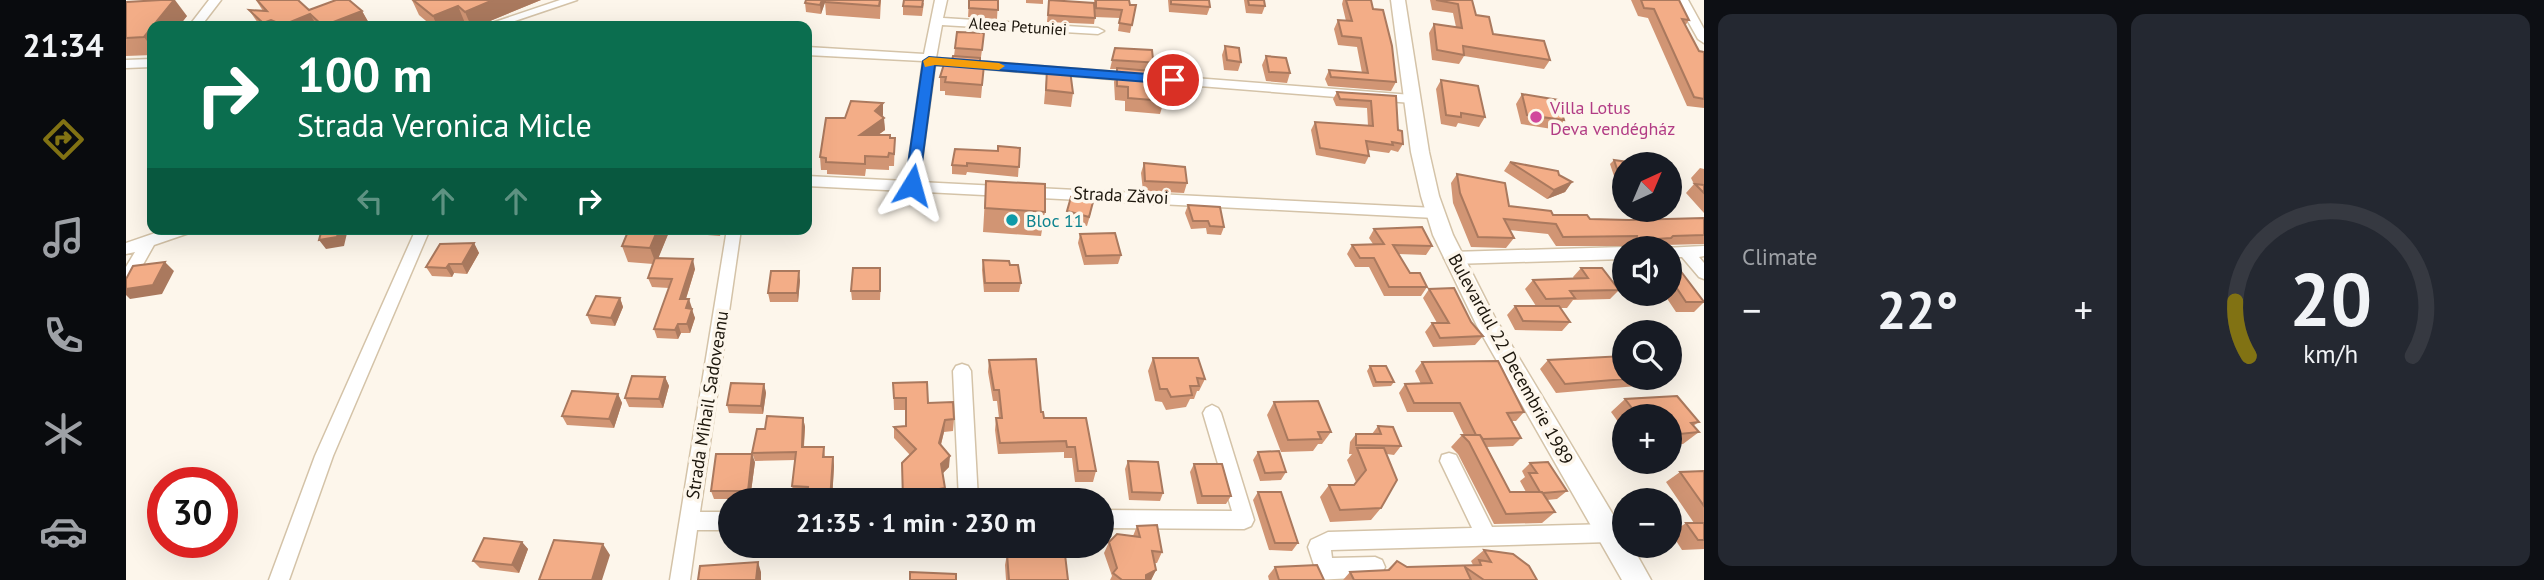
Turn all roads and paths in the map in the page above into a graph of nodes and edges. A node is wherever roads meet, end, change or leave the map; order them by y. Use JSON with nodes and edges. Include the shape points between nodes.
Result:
{"nodes":[{"id":1,"x":215,"y":0,"type":"edge"},
{"id":2,"x":570,"y":0,"type":"edge"},
{"id":3,"x":941,"y":0,"type":"edge"},
{"id":4,"x":1398,"y":0,"type":"edge"},
{"id":5,"x":1682,"y":0,"type":"edge"},
{"id":6,"x":939,"y":20,"type":"junction"},
{"id":7,"x":199,"y":21,"type":"edge"},
{"id":8,"x":505,"y":21,"type":"edge"},
{"id":9,"x":1098,"y":31,"type":"dead end"},
{"id":10,"x":1704,"y":39,"type":"edge"},
{"id":11,"x":812,"y":51,"type":"edge"},
{"id":12,"x":930,"y":59,"type":"junction"},
{"id":13,"x":147,"y":63,"type":"edge"},
{"id":14,"x":126,"y":64,"type":"edge"},
{"id":15,"x":1412,"y":99,"type":"junction"},
{"id":16,"x":812,"y":181,"type":"edge"},
{"id":17,"x":912,"y":185,"type":"junction"},
{"id":18,"x":1435,"y":213,"type":"junction"},
{"id":19,"x":166,"y":235,"type":"edge"},
{"id":20,"x":420,"y":235,"type":"edge"},
{"id":21,"x":733,"y":235,"type":"edge"},
{"id":22,"x":149,"y":241,"type":"junction"},
{"id":23,"x":126,"y":249,"type":"edge"},
{"id":24,"x":1704,"y":251,"type":"edge"},
{"id":25,"x":1682,"y":252,"type":"edge"},
{"id":26,"x":1612,"y":253,"type":"edge"},
{"id":27,"x":1682,"y":255,"type":"edge"},
{"id":28,"x":1452,"y":258,"type":"junction"},
{"id":29,"x":1704,"y":273,"type":"edge"},
{"id":30,"x":126,"y":279,"type":"edge"},
{"id":31,"x":962,"y":371,"type":"dead end"},
{"id":32,"x":1212,"y":413,"type":"dead end"},
{"id":33,"x":1449,"y":461,"type":"dead end"},
{"id":34,"x":968,"y":488,"type":"edge"},
{"id":35,"x":1114,"y":519,"type":"edge"},
{"id":36,"x":689,"y":521,"type":"junction"},
{"id":37,"x":718,"y":521,"type":"edge"},
{"id":38,"x":1610,"y":533,"type":"junction"},
{"id":39,"x":1486,"y":536,"type":"junction"},
{"id":40,"x":1375,"y":567,"type":"dead end"},
{"id":41,"x":1325,"y":574,"type":"edge"},
{"id":42,"x":279,"y":580,"type":"edge"},
{"id":43,"x":680,"y":580,"type":"edge"},
{"id":44,"x":1637,"y":580,"type":"edge"}],
"edges":[{"from":1,"to":7,"type":"street"},
{"from":2,"to":8,"type":"street"},
{"from":3,"to":6,"type":"street"},
{"from":4,"to":15,"type":"main road","name":"Bulevardul 22 Decembrie 1989"},
{"from":5,"to":10,"type":"street"},
{"from":6,"to":9,"type":"street","name":"Aleea Petuniei"},
{"from":6,"to":12,"type":"street"},
{"from":11,"to":12,"type":"street"},
{"from":12,"to":15,"type":"street"},
{"from":12,"to":17,"type":"street"},
{"from":13,"to":14,"type":"street"},
{"from":15,"to":18,"type":"main road","name":"Bulevardul 22 Decembrie 1989"},
{"from":16,"to":17,"type":"street","name":"Strada Zăvoi"},
{"from":17,"to":18,"type":"street","name":"Strada Zăvoi"},
{"from":18,"to":28,"type":"main road","name":"Bulevardul 22 Decembrie 1989"},
{"from":19,"to":22,"type":"street"},
{"from":20,"to":42,"type":"street","via":[[324,456]]},
{"from":21,"to":36,"type":"street","name":"Strada Mihail Sadoveanu"},
{"from":22,"to":23,"type":"street"},
{"from":22,"to":30,"type":"street"},
{"from":24,"to":25,"type":"street"},
{"from":26,"to":28,"type":"street"},
{"from":27,"to":29,"type":"street"},
{"from":28,"to":38,"type":"main road","name":"Bulevardul 22 Decembrie 1989"},
{"from":31,"to":34,"type":"street"},
{"from":32,"to":35,"type":"street","via":[[1244,520]]},
{"from":33,"to":39,"type":"street"},
{"from":36,"to":37,"type":"street"},
{"from":36,"to":43,"type":"street","name":"Strada Mihail Sadoveanu"},
{"from":38,"to":39,"type":"street"},
{"from":38,"to":44,"type":"main road","name":"Bulevardul 22 Decembrie 1989"},
{"from":39,"to":41,"type":"street","via":[[1328,541],[1318,547]]},
{"from":40,"to":41,"type":"street"}]}
